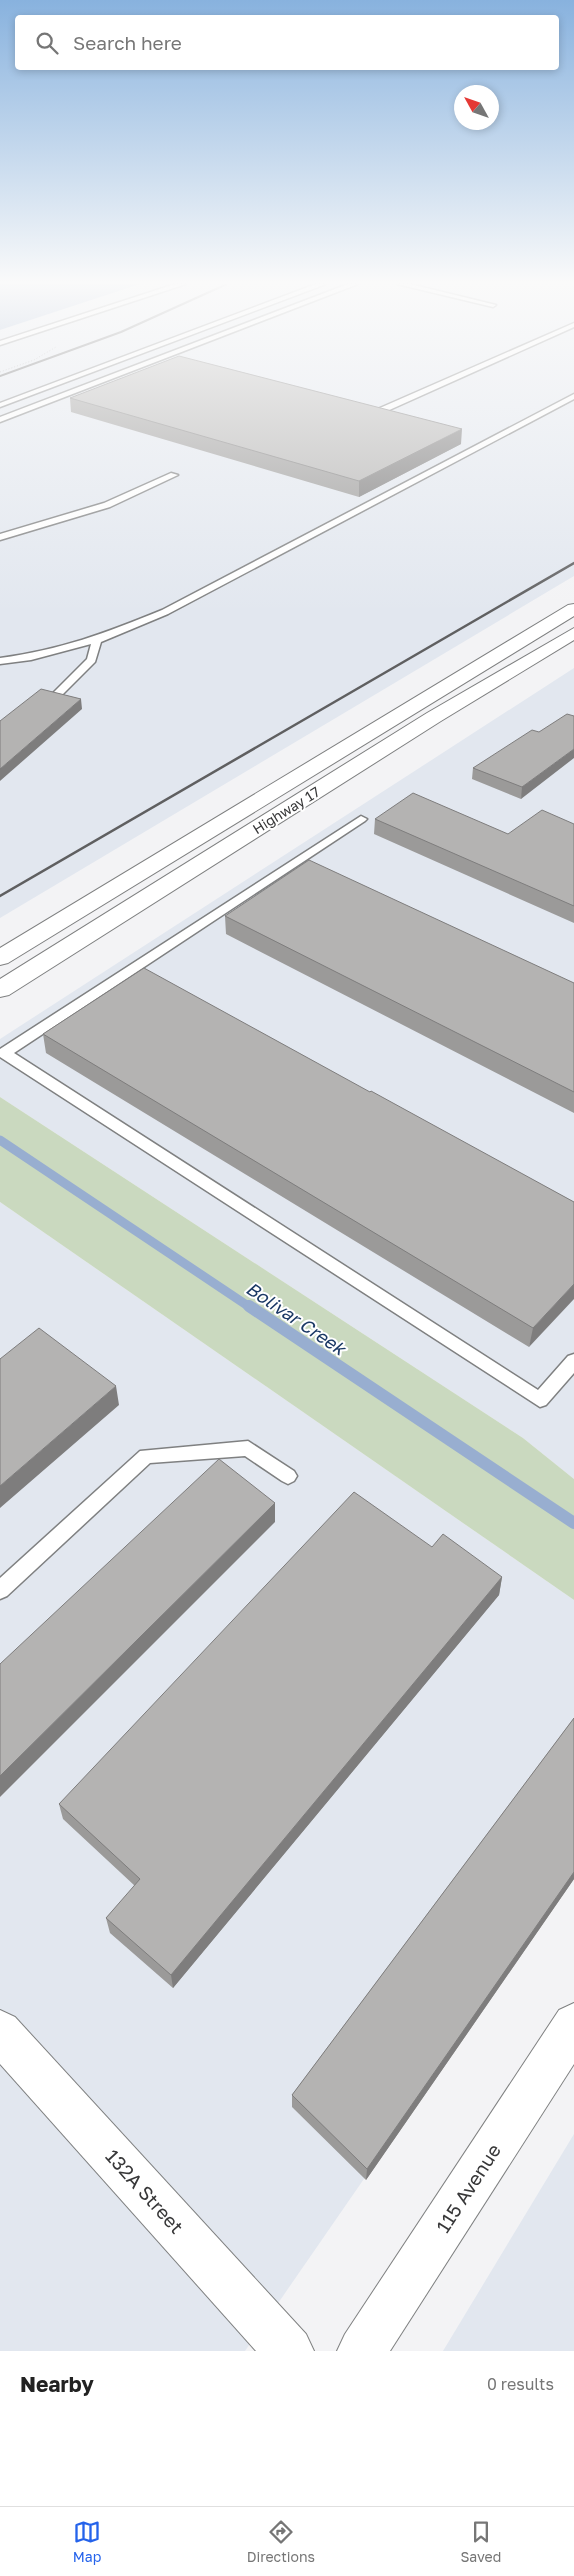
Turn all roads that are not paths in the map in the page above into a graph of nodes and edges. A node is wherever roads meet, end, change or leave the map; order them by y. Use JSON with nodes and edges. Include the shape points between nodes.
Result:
{"nodes":[{"id":1,"x":30,"y":394,"type":"edge"},
{"id":2,"x":69,"y":394,"type":"edge"},
{"id":3,"x":419,"y":394,"type":"edge"},
{"id":4,"x":574,"y":396,"type":"edge"},
{"id":5,"x":0,"y":405,"type":"edge"},
{"id":6,"x":356,"y":409,"type":"edge"},
{"id":7,"x":0,"y":420,"type":"edge"},
{"id":8,"x":174,"y":476,"type":"dead end"},
{"id":9,"x":0,"y":537,"type":"edge"},
{"id":10,"x":574,"y":608,"type":"edge"},
{"id":11,"x":574,"y":633,"type":"edge"},
{"id":12,"x":97,"y":640,"type":"junction"},
{"id":13,"x":0,"y":661,"type":"edge"},
{"id":14,"x":55,"y":696,"type":"edge"},
{"id":15,"x":361,"y":819,"type":"dead end"},
{"id":16,"x":0,"y":958,"type":"edge"},
{"id":17,"x":0,"y":990,"type":"edge"},
{"id":18,"x":574,"y":1361,"type":"edge"},
{"id":19,"x":288,"y":1476,"type":"dead end"},
{"id":20,"x":0,"y":1590,"type":"edge"},
{"id":21,"x":574,"y":2025,"type":"edge"},
{"id":22,"x":0,"y":2032,"type":"edge"},
{"id":23,"x":289,"y":2351,"type":"edge"},
{"id":24,"x":362,"y":2351,"type":"edge"}],
"edges":[{"from":1,"to":5,"type":"lane"},
{"from":2,"to":7,"type":"lane"},
{"from":3,"to":6,"type":"lane","via":[[373,414]]},
{"from":4,"to":12,"type":"lane","via":[[165,612]]},
{"from":8,"to":9,"type":"lane","via":[[107,505]]},
{"from":10,"to":16,"type":"main road","name":"Highway 17"},
{"from":11,"to":17,"type":"main road","name":"Highway 17","via":[[434,717]]},
{"from":12,"to":13,"type":"lane","via":[[31,657]]},
{"from":12,"to":14,"type":"lane","via":[[92,660]]},
{"from":15,"to":18,"type":"lane","via":[[4,1053],[540,1400]]},
{"from":19,"to":20,"type":"lane","via":[[248,1448],[146,1456]]},
{"from":21,"to":24,"type":"main road","name":"115 Avenue"},
{"from":22,"to":23,"type":"main road","name":"132A Street"}]}
